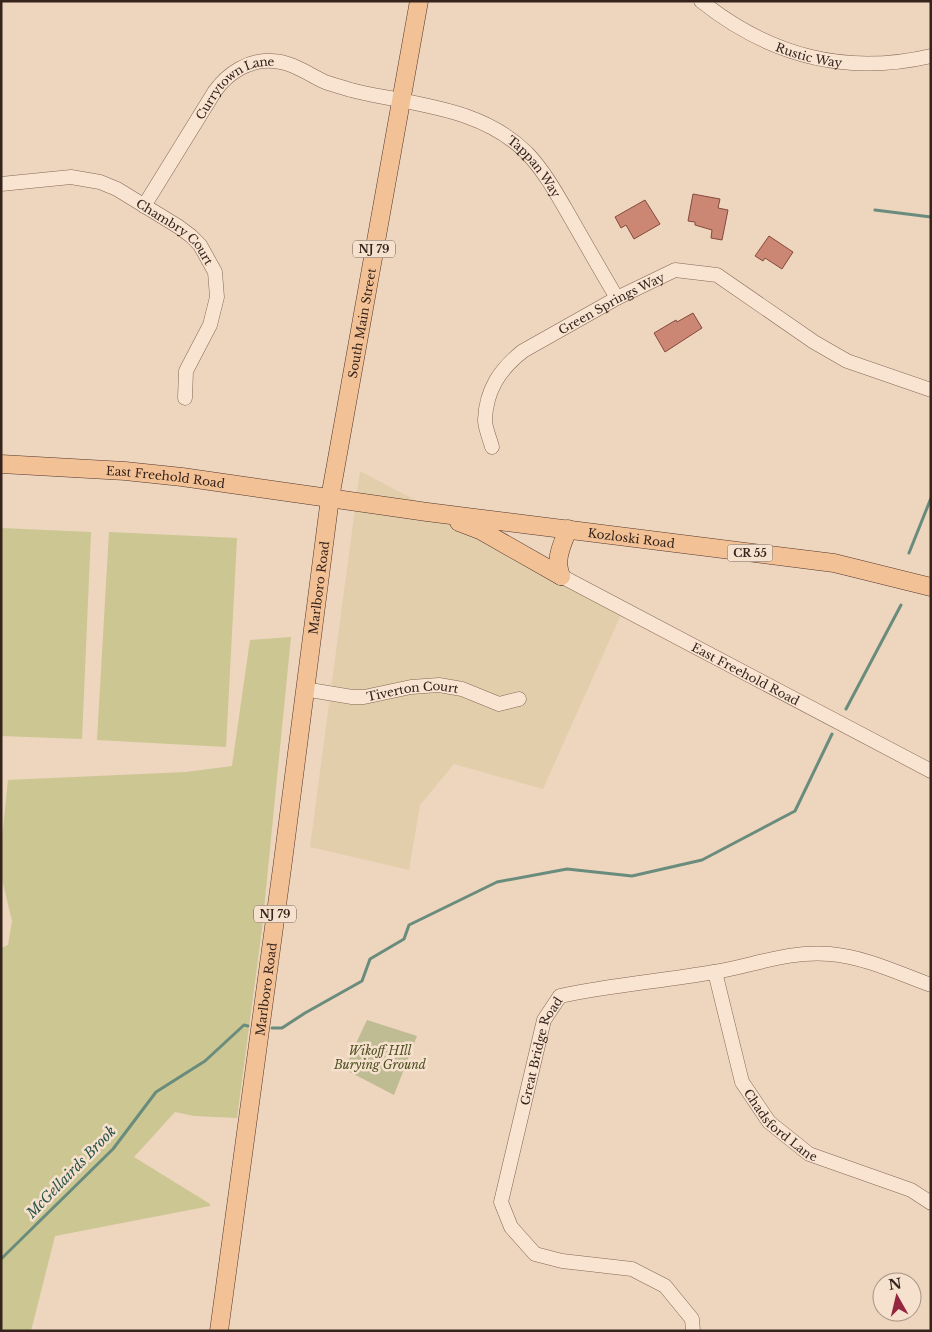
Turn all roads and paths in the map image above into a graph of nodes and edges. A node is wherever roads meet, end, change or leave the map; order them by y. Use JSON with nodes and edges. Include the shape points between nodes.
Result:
{"nodes":[{"id":1,"x":419,"y":1,"type":"edge"},
{"id":2,"x":702,"y":1,"type":"edge"},
{"id":3,"x":931,"y":56,"type":"edge"},
{"id":4,"x":400,"y":100,"type":"junction"},
{"id":5,"x":1,"y":184,"type":"edge"},
{"id":6,"x":144,"y":206,"type":"junction"},
{"id":7,"x":617,"y":298,"type":"junction"},
{"id":8,"x":931,"y":390,"type":"edge"},
{"id":9,"x":185,"y":398,"type":"dead end"},
{"id":10,"x":492,"y":446,"type":"dead end"},
{"id":11,"x":1,"y":464,"type":"edge"},
{"id":12,"x":330,"y":498,"type":"junction"},
{"id":13,"x":428,"y":512,"type":"junction"},
{"id":14,"x":568,"y":529,"type":"junction"},
{"id":15,"x":561,"y":576,"type":"junction"},
{"id":16,"x":931,"y":587,"type":"edge"},
{"id":17,"x":304,"y":689,"type":"junction"},
{"id":18,"x":519,"y":698,"type":"dead end"},
{"id":19,"x":931,"y":771,"type":"edge"},
{"id":20,"x":715,"y":972,"type":"junction"},
{"id":21,"x":931,"y":985,"type":"edge"},
{"id":22,"x":931,"y":1203,"type":"edge"},
{"id":23,"x":219,"y":1331,"type":"edge"},
{"id":24,"x":693,"y":1331,"type":"edge"}],
"edges":[{"from":1,"to":4,"type":"main road","name":"South Main Street","number":"NJ 79"},
{"from":2,"to":3,"type":"street","name":"Rustic Way","via":[[740,28],[799,54],[864,64]]},
{"from":4,"to":6,"type":"street","name":"Currytown Lane","via":[[354,91],[288,64],[272,61],[249,64],[229,75],[214,91]]},
{"from":4,"to":7,"type":"street","name":"Tappan Way","via":[[470,116],[496,130],[526,153],[553,187]]},
{"from":4,"to":12,"type":"main road","name":"South Main Street","number":"NJ 79"},
{"from":5,"to":6,"type":"street","name":"Chambry Court","via":[[71,177],[86,179],[117,189]]},
{"from":6,"to":9,"type":"street","name":"Chambry Court","via":[[192,236],[215,272],[215,310],[186,371]]},
{"from":7,"to":8,"type":"street","name":"Green Springs Way","via":[[675,270],[717,275],[847,361]]},
{"from":7,"to":10,"type":"street","name":"Green Springs Way","via":[[523,351],[502,370],[494,383],[485,422]]},
{"from":11,"to":12,"type":"main road","name":"East Freehold Road","via":[[125,471]]},
{"from":12,"to":13,"type":"main road","name":"Kozloski Road","number":"CR 55"},
{"from":12,"to":17,"type":"main road","name":"Marlboro Road","number":"NJ 79"},
{"from":13,"to":14,"type":"main road","name":"Kozloski Road","number":"CR 55"},
{"from":13,"to":15,"type":"main road","via":[[480,530]]},
{"from":14,"to":15,"type":"main road","via":[[558,555]]},
{"from":14,"to":16,"type":"main road","name":"Kozloski Road","number":"CR 55","via":[[834,563]]},
{"from":15,"to":19,"type":"street","name":"East Freehold Road"},
{"from":17,"to":18,"type":"street","name":"Tiverton Court","via":[[364,697],[439,685],[462,689],[499,704]]},
{"from":17,"to":23,"type":"main road","name":"Marlboro Road","number":"NJ 79"},
{"from":20,"to":21,"type":"street","name":"Great Bridge Road","via":[[798,954],[829,954],[863,960]]},
{"from":20,"to":22,"type":"street","name":"Chadsford Lane","via":[[742,1082],[769,1122],[809,1154],[911,1190]]},
{"from":20,"to":24,"type":"street","name":"Great Bridge Road","via":[[560,996],[544,1020],[501,1202],[511,1226],[535,1254],[562,1261],[632,1269],[665,1286],[692,1320]]}]}
